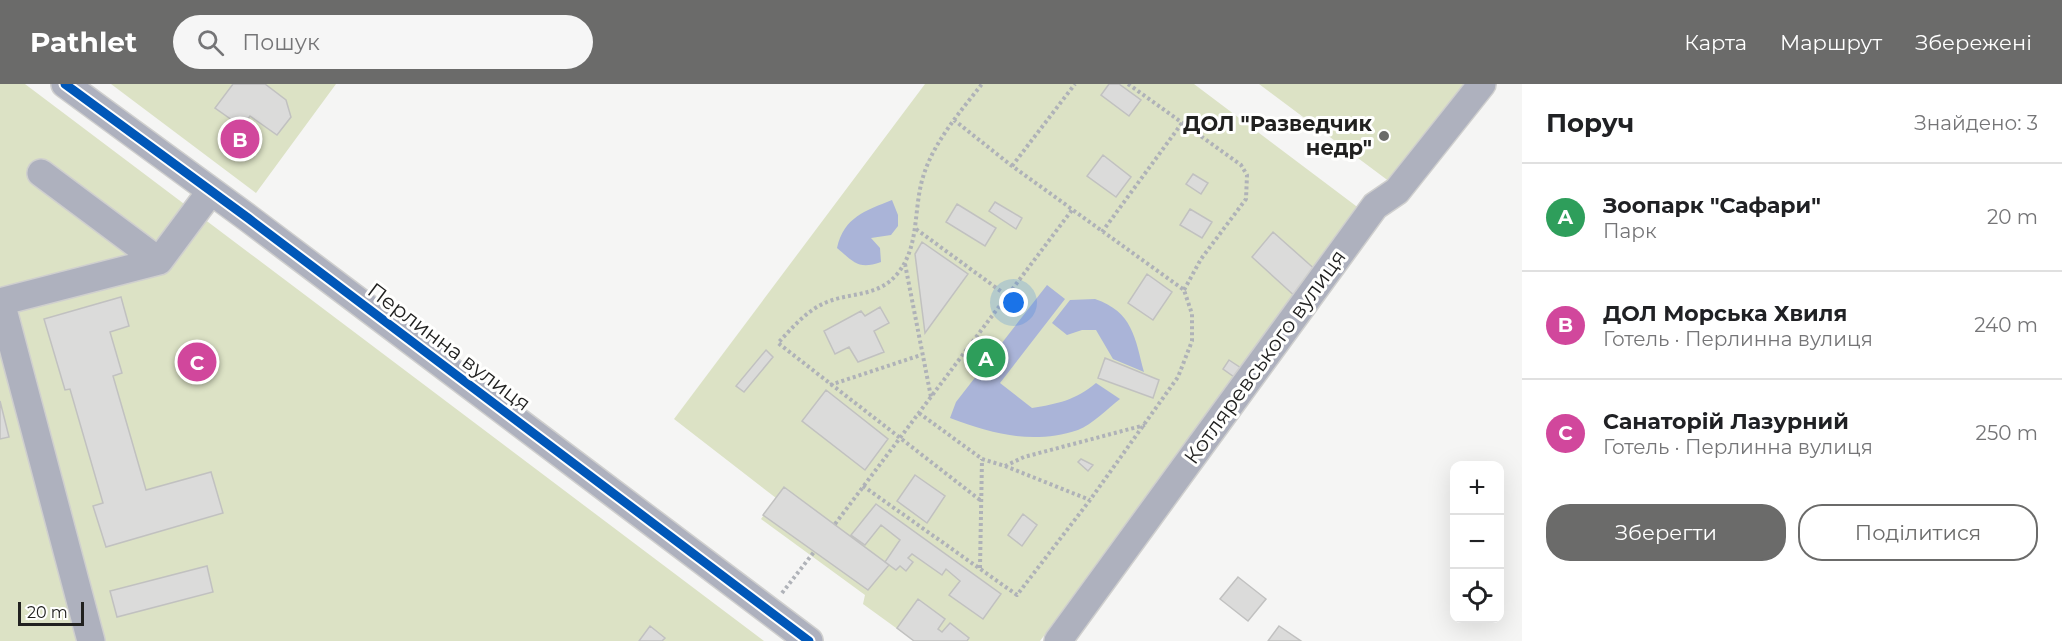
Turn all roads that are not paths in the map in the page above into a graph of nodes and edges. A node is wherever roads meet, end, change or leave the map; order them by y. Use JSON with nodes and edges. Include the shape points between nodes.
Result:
{"nodes":[{"id":1,"x":65,"y":84,"type":"edge"},
{"id":2,"x":1482,"y":84,"type":"edge"},
{"id":3,"x":41,"y":173,"type":"dead end"},
{"id":4,"x":211,"y":191,"type":"junction"},
{"id":5,"x":159,"y":261,"type":"junction"},
{"id":6,"x":0,"y":302,"type":"edge"},
{"id":7,"x":91,"y":641,"type":"edge"},
{"id":8,"x":809,"y":641,"type":"edge"},
{"id":9,"x":1058,"y":641,"type":"edge"}],
"edges":[{"from":1,"to":4,"type":"street","name":"Перлинна вулиця"},
{"from":2,"to":9,"type":"street","name":"Котляревського вулиця","via":[[1397,191],[1375,206]]},
{"from":3,"to":5,"type":"street"},
{"from":4,"to":5,"type":"street"},
{"from":4,"to":8,"type":"street","name":"Перлинна вулиця"},
{"from":5,"to":6,"type":"street"},
{"from":6,"to":7,"type":"street"}]}
